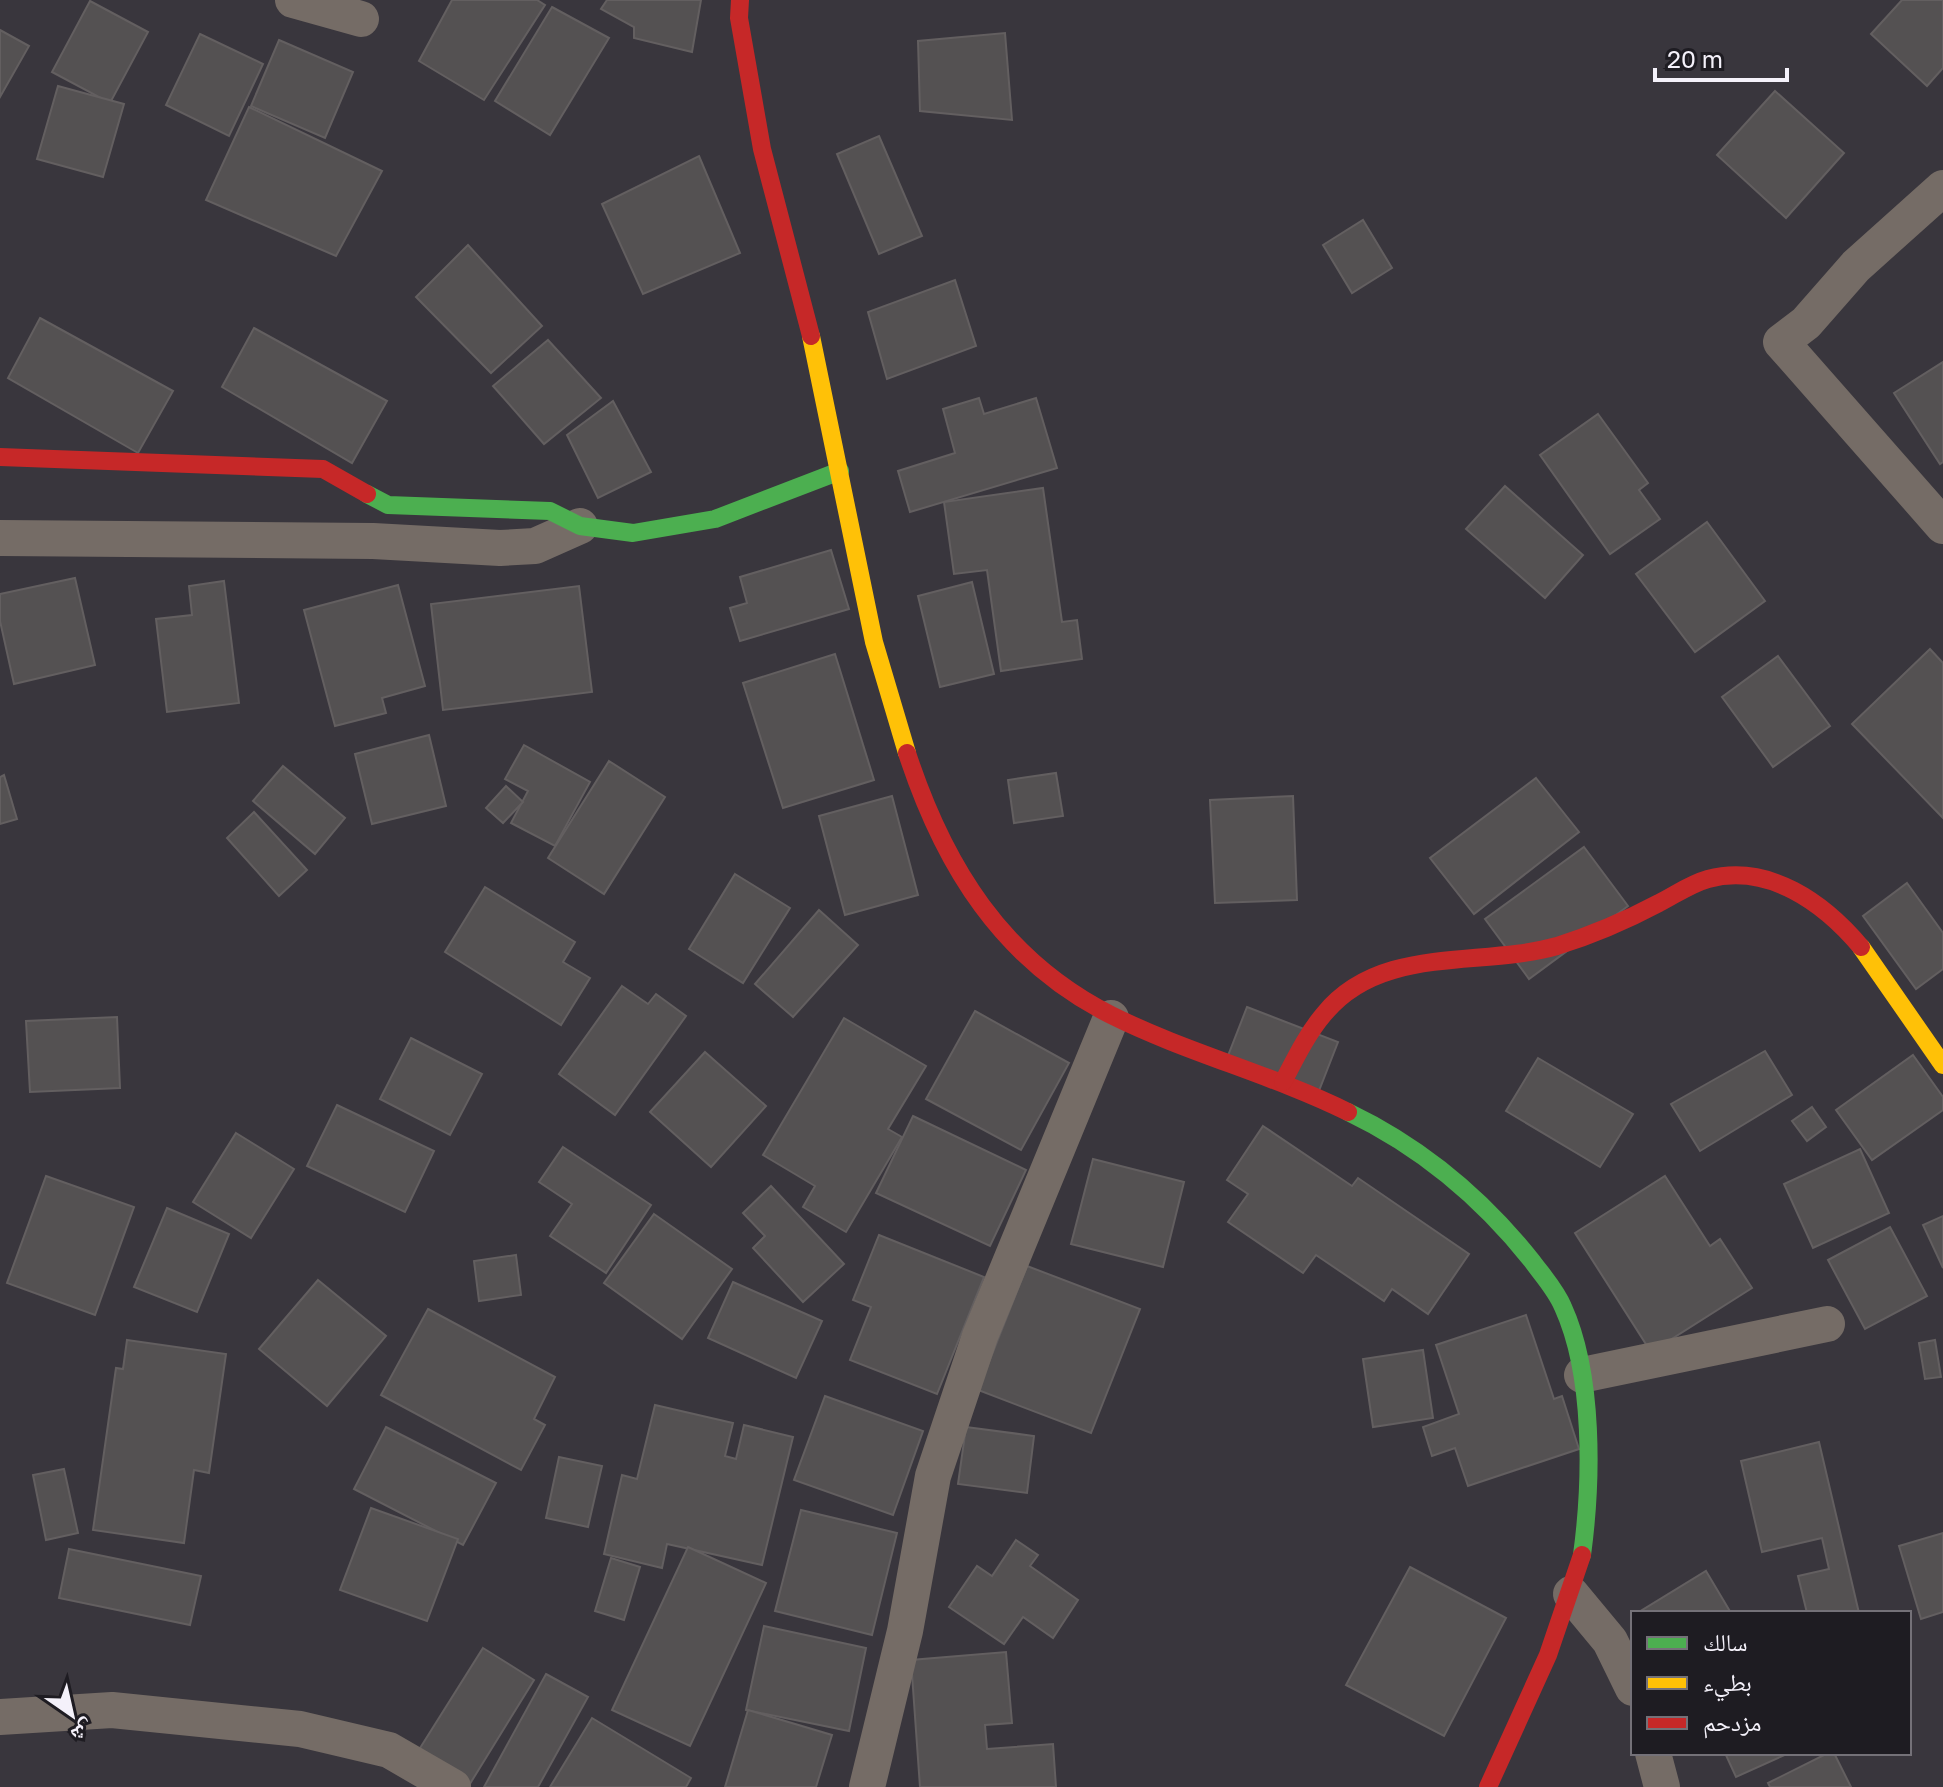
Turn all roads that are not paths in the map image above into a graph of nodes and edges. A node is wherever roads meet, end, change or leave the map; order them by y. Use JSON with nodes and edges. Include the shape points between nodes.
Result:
{"nodes":[{"id":1,"x":293,"y":0,"type":"edge"},
{"id":2,"x":740,"y":0,"type":"edge"},
{"id":3,"x":361,"y":19,"type":"dead end"},
{"id":4,"x":1943,"y":188,"type":"edge"},
{"id":5,"x":0,"y":457,"type":"edge"},
{"id":6,"x":840,"y":471,"type":"junction"},
{"id":7,"x":580,"y":526,"type":"junction"},
{"id":8,"x":1943,"y":526,"type":"edge"},
{"id":9,"x":0,"y":538,"type":"edge"},
{"id":10,"x":1111,"y":1018,"type":"junction"},
{"id":11,"x":1943,"y":1065,"type":"edge"},
{"id":12,"x":1283,"y":1082,"type":"junction"},
{"id":13,"x":1827,"y":1324,"type":"dead end"},
{"id":14,"x":1582,"y":1375,"type":"junction"},
{"id":15,"x":1571,"y":1594,"type":"junction"},
{"id":16,"x":1631,"y":1684,"type":"edge"},
{"id":17,"x":0,"y":1717,"type":"edge"},
{"id":18,"x":1654,"y":1755,"type":"edge"},
{"id":19,"x":453,"y":1787,"type":"edge"},
{"id":20,"x":867,"y":1787,"type":"edge"},
{"id":21,"x":1488,"y":1787,"type":"edge"},
{"id":22,"x":1662,"y":1787,"type":"edge"}],
"edges":[{"from":1,"to":3,"type":"street"},
{"from":2,"to":6,"type":"street","via":[[765,164],[803,298]]},
{"from":4,"to":8,"type":"street","via":[[1781,342]]},
{"from":5,"to":7,"type":"street","via":[[323,469],[388,505],[550,511]]},
{"from":6,"to":7,"type":"street","via":[[715,519],[633,533]]},
{"from":6,"to":10,"type":"street","via":[[898,734],[934,824],[971,894],[1003,937],[1041,972]]},
{"from":7,"to":9,"type":"street","via":[[535,546],[500,548],[373,541]]},
{"from":10,"to":12,"type":"street"},
{"from":10,"to":20,"type":"street","via":[[980,1336],[933,1476],[905,1631]]},
{"from":11,"to":12,"type":"street","via":[[1859,948],[1826,912],[1795,890],[1714,877],[1554,947],[1432,962],[1361,983],[1336,999]]},
{"from":12,"to":14,"type":"street","via":[[1397,1137],[1456,1179],[1509,1228],[1564,1307]]},
{"from":13,"to":14,"type":"street"},
{"from":14,"to":15,"type":"street","via":[[1587,1467],[1582,1559]]},
{"from":15,"to":16,"type":"street","via":[[1610,1641]]},
{"from":15,"to":21,"type":"street","via":[[1540,1682]]},
{"from":17,"to":19,"type":"street","via":[[112,1710],[300,1729],[389,1750]]},
{"from":18,"to":22,"type":"street"}]}
